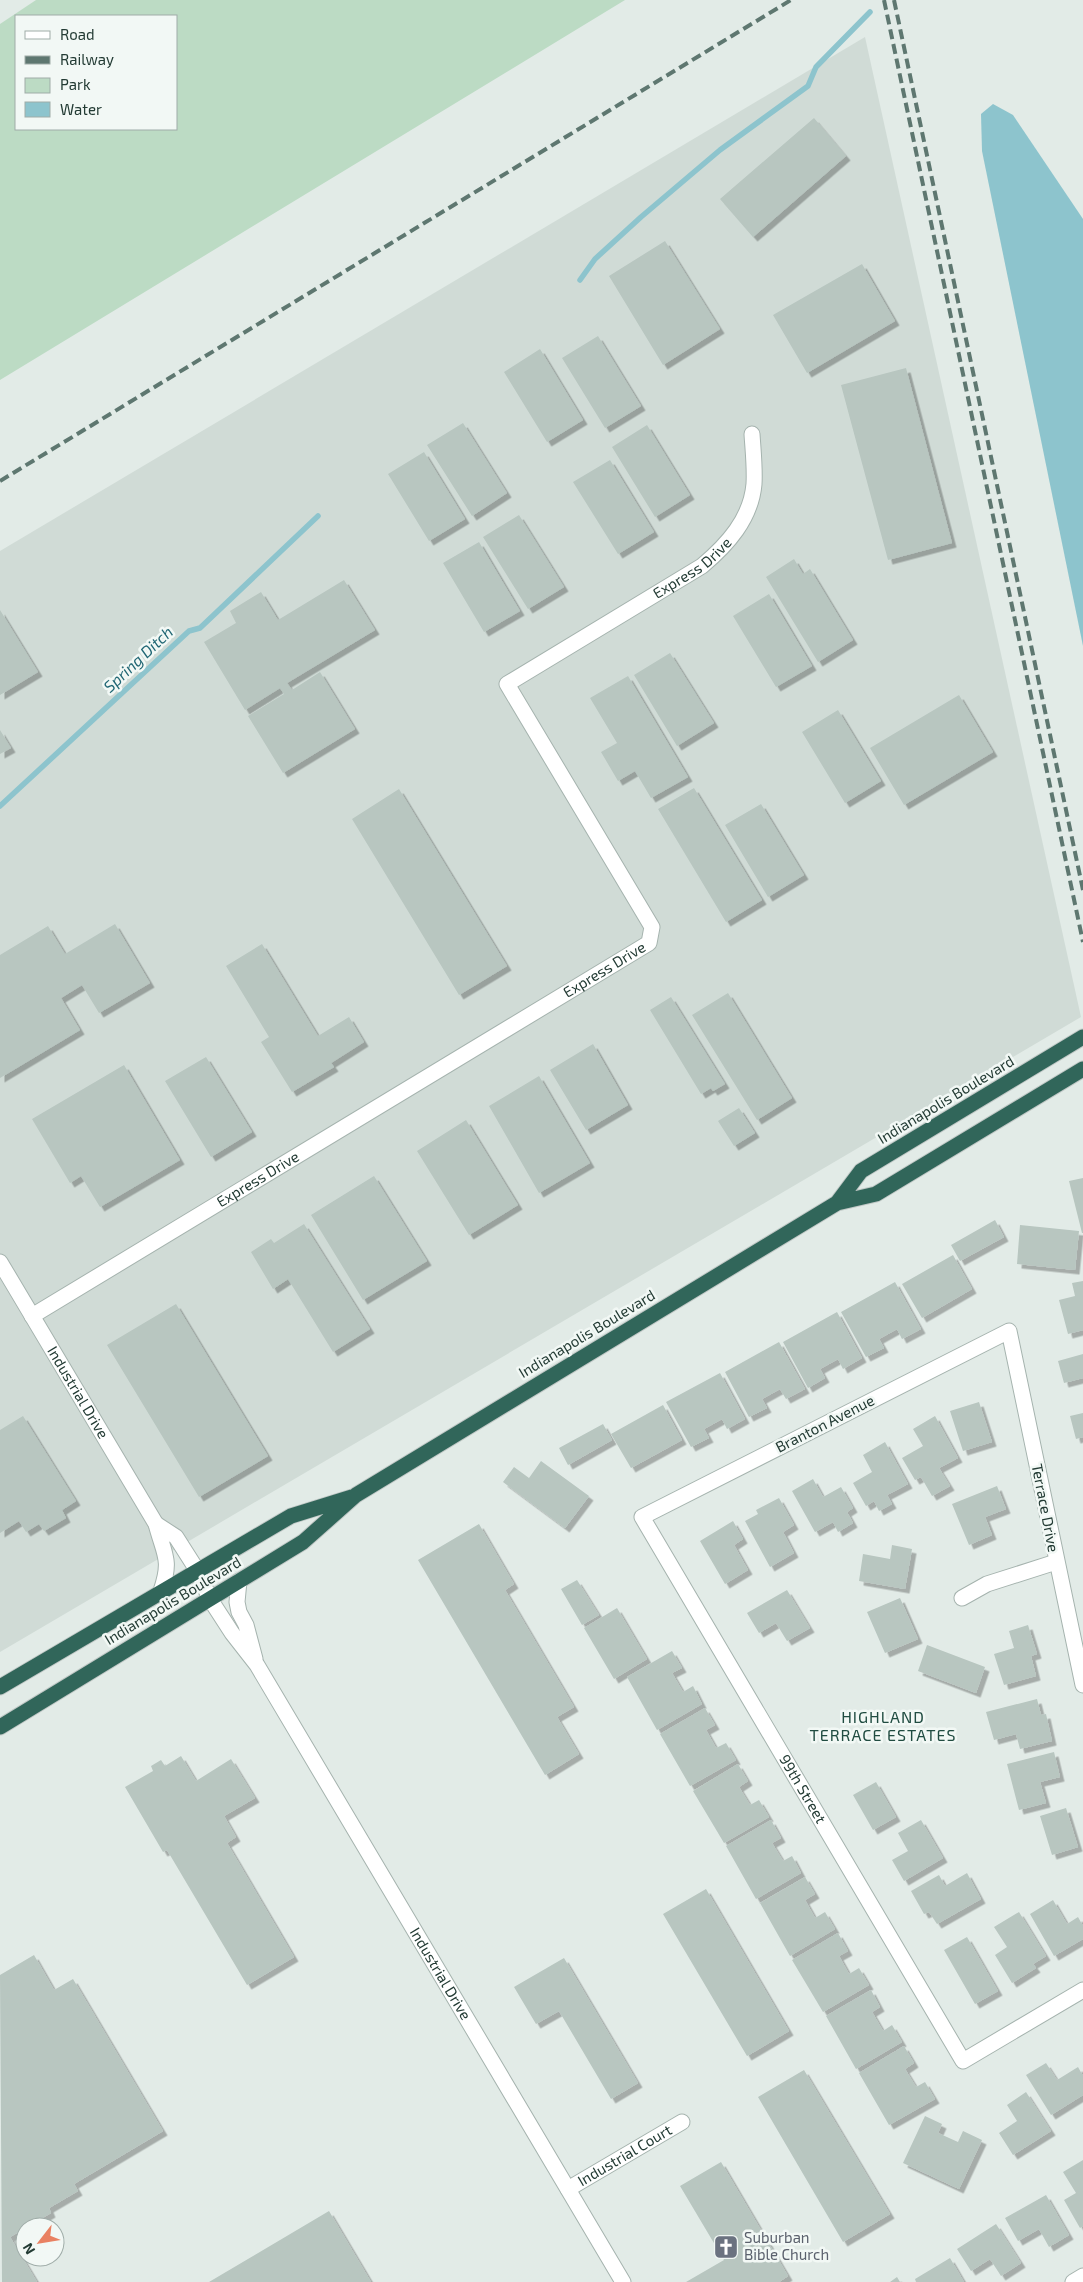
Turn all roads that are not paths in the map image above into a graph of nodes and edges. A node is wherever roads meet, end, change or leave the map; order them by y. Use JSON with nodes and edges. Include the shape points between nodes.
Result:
{"nodes":[{"id":1,"x":752,"y":434,"type":"dead end"},
{"id":2,"x":1083,"y":1037,"type":"edge"},
{"id":3,"x":1083,"y":1069,"type":"edge"},
{"id":4,"x":837,"y":1203,"type":"junction"},
{"id":5,"x":0,"y":1262,"type":"edge"},
{"id":6,"x":32,"y":1316,"type":"junction"},
{"id":7,"x":1009,"y":1331,"type":"joint"},
{"id":8,"x":356,"y":1495,"type":"junction"},
{"id":9,"x":642,"y":1516,"type":"joint"},
{"id":10,"x":156,"y":1524,"type":"junction"},
{"id":11,"x":1056,"y":1562,"type":"junction"},
{"id":12,"x":197,"y":1570,"type":"junction"},
{"id":13,"x":239,"y":1582,"type":"junction"},
{"id":14,"x":162,"y":1591,"type":"junction"},
{"id":15,"x":962,"y":1598,"type":"dead end"},
{"id":16,"x":210,"y":1599,"type":"junction"},
{"id":17,"x":257,"y":1665,"type":"junction"},
{"id":18,"x":1083,"y":1686,"type":"edge"},
{"id":19,"x":0,"y":1687,"type":"edge"},
{"id":20,"x":0,"y":1728,"type":"edge"},
{"id":21,"x":1083,"y":1990,"type":"edge"},
{"id":22,"x":682,"y":2122,"type":"dead end"},
{"id":23,"x":568,"y":2189,"type":"junction"},
{"id":24,"x":1083,"y":2276,"type":"edge"},
{"id":25,"x":623,"y":2282,"type":"edge"},
{"id":26,"x":1073,"y":2282,"type":"edge"}],
"edges":[{"from":1,"to":6,"type":"street","name":"Express Drive","via":[[754,485],[744,518],[724,547],[702,566],[507,684],[652,928],[649,943]]},
{"from":2,"to":4,"type":"highway","name":"Indianapolis Boulevard","via":[[861,1171]]},
{"from":3,"to":4,"type":"highway","name":"Indianapolis Boulevard","via":[[876,1194]]},
{"from":4,"to":8,"type":"highway","name":"Indianapolis Boulevard"},
{"from":5,"to":6,"type":"street","name":"Industrial Drive"},
{"from":6,"to":10,"type":"street","name":"Industrial Drive"},
{"from":7,"to":9,"type":"street","name":"Branton Avenue"},
{"from":7,"to":11,"type":"street","name":"Terrace Drive"},
{"from":8,"to":12,"type":"highway","name":"Indianapolis Boulevard","via":[[291,1516]]},
{"from":8,"to":13,"type":"highway","name":"Indianapolis Boulevard","via":[[303,1542]]},
{"from":9,"to":21,"type":"street","name":"99th Street","via":[[963,2062]]},
{"from":10,"to":12,"type":"street","name":"Industrial Drive","via":[[176,1537]]},
{"from":10,"to":14,"type":"street","name":"Industrial Drive","via":[[168,1561]]},
{"from":11,"to":15,"type":"street","via":[[987,1584]]},
{"from":11,"to":18,"type":"street","name":"Terrace Drive"},
{"from":12,"to":14,"type":"highway","name":"Indianapolis Boulevard"},
{"from":12,"to":16,"type":"street","name":"Industrial Drive"},
{"from":13,"to":16,"type":"highway","name":"Indianapolis Boulevard"},
{"from":13,"to":17,"type":"street","name":"Industrial Drive","via":[[239,1612]]},
{"from":14,"to":19,"type":"highway","name":"Indianapolis Boulevard"},
{"from":16,"to":17,"type":"street","name":"Industrial Drive"},
{"from":16,"to":20,"type":"highway","name":"Indianapolis Boulevard"},
{"from":17,"to":23,"type":"street","name":"Industrial Drive"},
{"from":22,"to":23,"type":"street","name":"Industrial Court"},
{"from":23,"to":25,"type":"street","name":"Industrial Drive"},
{"from":24,"to":26,"type":"street"}]}
